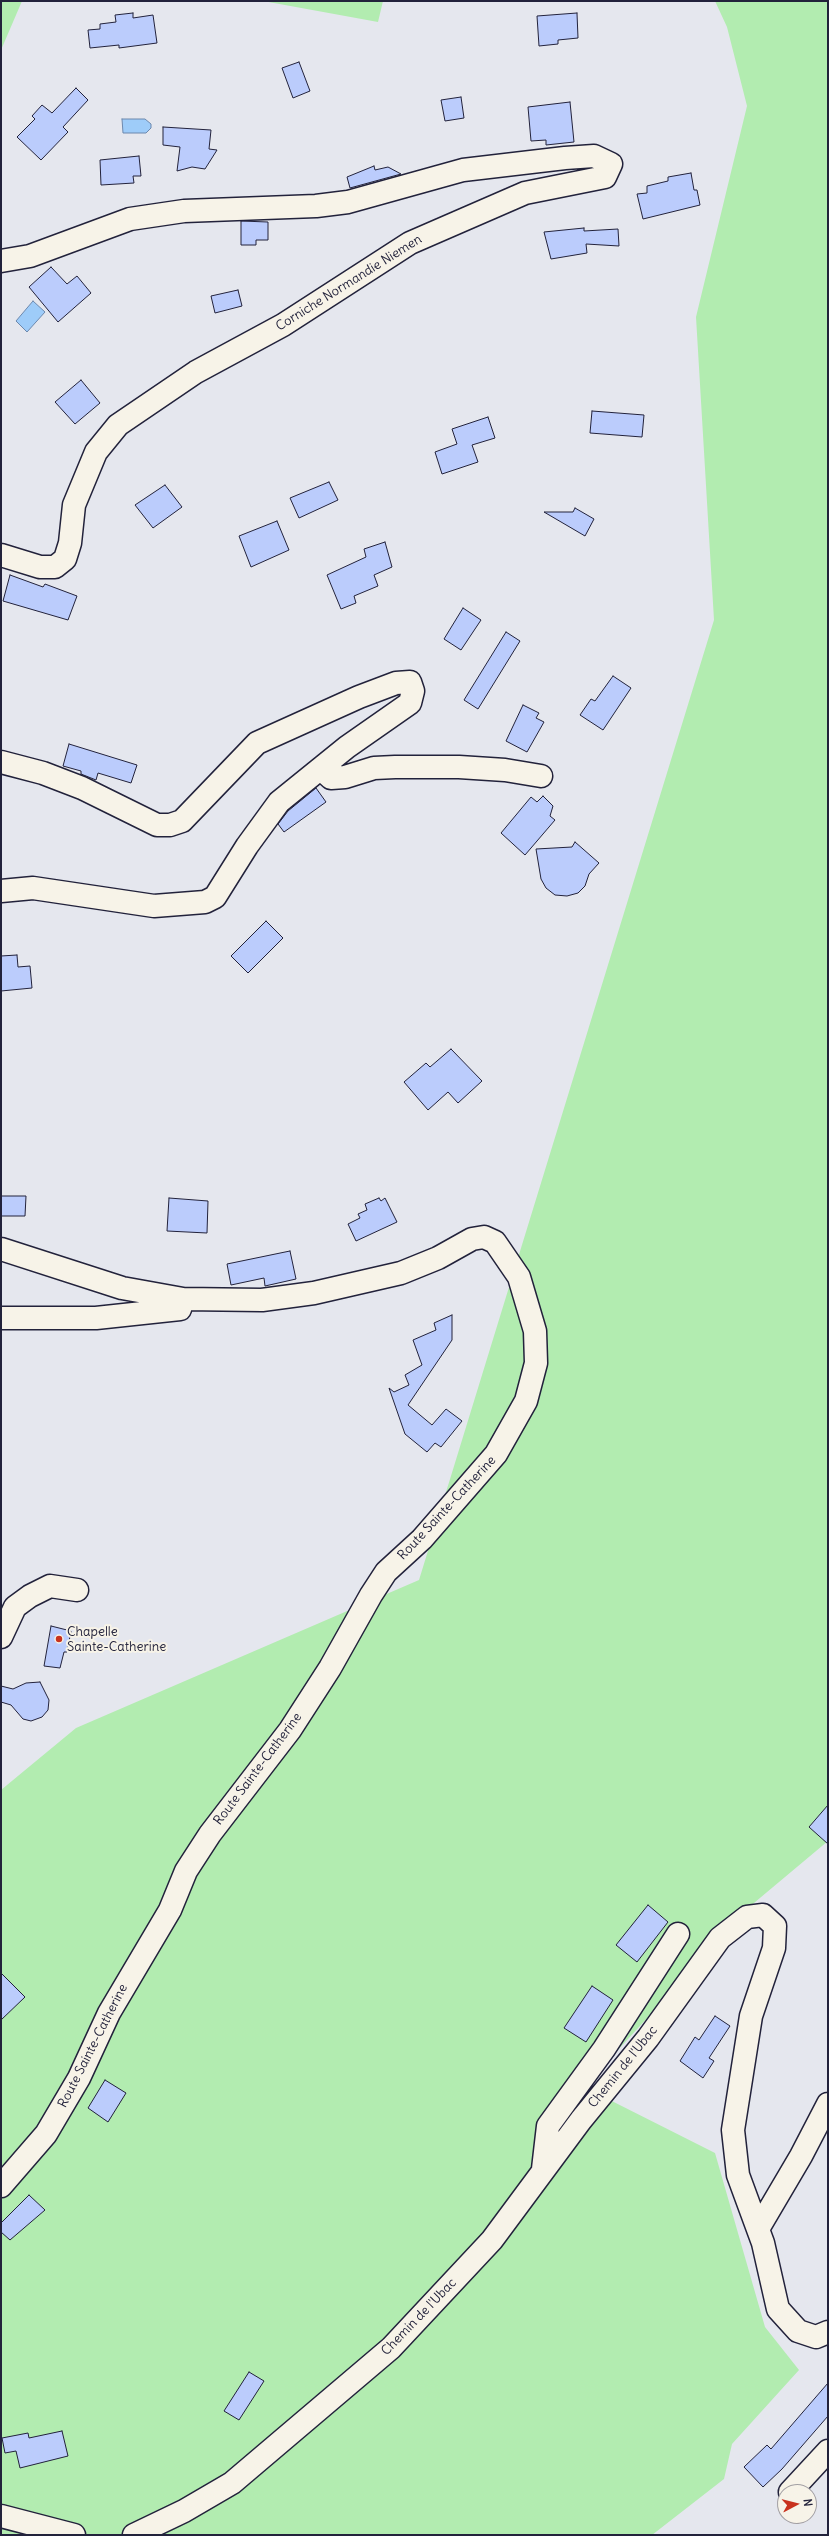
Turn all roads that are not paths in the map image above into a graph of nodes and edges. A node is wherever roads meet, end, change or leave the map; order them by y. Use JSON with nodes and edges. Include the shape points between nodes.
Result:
{"nodes":[{"id":1,"x":1,"y":262,"type":"edge"},
{"id":2,"x":1,"y":555,"type":"edge"},
{"id":3,"x":1,"y":762,"type":"edge"},
{"id":4,"x":321,"y":769,"type":"junction"},
{"id":5,"x":541,"y":776,"type":"dead end"},
{"id":6,"x":1,"y":891,"type":"edge"},
{"id":7,"x":1,"y":1250,"type":"edge"},
{"id":8,"x":183,"y":1299,"type":"junction"},
{"id":9,"x":1,"y":1318,"type":"edge"},
{"id":10,"x":77,"y":1590,"type":"dead end"},
{"id":11,"x":1,"y":1637,"type":"edge"},
{"id":12,"x":678,"y":1934,"type":"dead end"},
{"id":13,"x":828,"y":2104,"type":"edge"},
{"id":14,"x":543,"y":2170,"type":"junction"},
{"id":15,"x":1,"y":2186,"type":"edge"},
{"id":16,"x":758,"y":2229,"type":"junction"},
{"id":17,"x":828,"y":2332,"type":"edge"},
{"id":18,"x":828,"y":2451,"type":"edge"},
{"id":19,"x":797,"y":2484,"type":"edge"},
{"id":20,"x":1,"y":2516,"type":"edge"},
{"id":21,"x":74,"y":2535,"type":"edge"},
{"id":22,"x":134,"y":2535,"type":"edge"}],
"edges":[{"from":1,"to":2,"type":"street","name":"Corniche Normandie Niemen","via":[[30,256],[130,219],[184,211],[316,206],[348,202],[463,170],[565,158],[594,156],[611,164],[605,177],[525,193],[410,243],[283,325],[196,372],[118,425],[96,452],[74,505],[70,543],[65,559],[55,567],[40,567]]},
{"from":3,"to":4,"type":"street","via":[[43,773],[82,788],[157,825],[170,825],[182,821],[257,743],[359,697],[396,683],[410,682],[413,691],[410,703],[347,747]]},
{"from":4,"to":5,"type":"street","via":[[331,778],[345,777],[374,768],[394,767],[459,767],[506,770]]},
{"from":4,"to":6,"type":"street","via":[[279,802],[215,897],[205,902],[154,906],[33,888]]},
{"from":7,"to":8,"type":"street","name":"Route Sainte-Catherine","via":[[122,1288]]},
{"from":8,"to":9,"type":"street","via":[[180,1309],[164,1311],[96,1318]]},
{"from":8,"to":15,"type":"street","name":"Route Sainte-Catherine","via":[[262,1300],[314,1293],[401,1273],[438,1258],[472,1239],[484,1237],[495,1242],[519,1277],[535,1331],[536,1363],[526,1401],[496,1454],[422,1539],[386,1572],[290,1730],[210,1834],[186,1871],[170,1910],[109,2013],[79,2078],[46,2134]]},
{"from":10,"to":11,"type":"street","via":[[50,1586],[30,1596],[15,1607]]},
{"from":12,"to":14,"type":"street","via":[[604,2049],[548,2126]]},
{"from":13,"to":16,"type":"street"},
{"from":14,"to":16,"type":"street","name":"Chemin de l'Ubac","via":[[648,2038],[720,1938],[747,1917],[762,1915],[775,1926],[774,1948],[751,2016],[733,2130],[738,2175]]},
{"from":14,"to":22,"type":"street","name":"Chemin de l'Ubac","via":[[492,2240],[391,2348],[232,2483],[184,2511]]},
{"from":16,"to":17,"type":"street","name":"Chemin de l'Ubac","via":[[778,2309],[798,2331],[816,2337]]},
{"from":18,"to":19,"type":"street"},
{"from":20,"to":21,"type":"street"}]}
